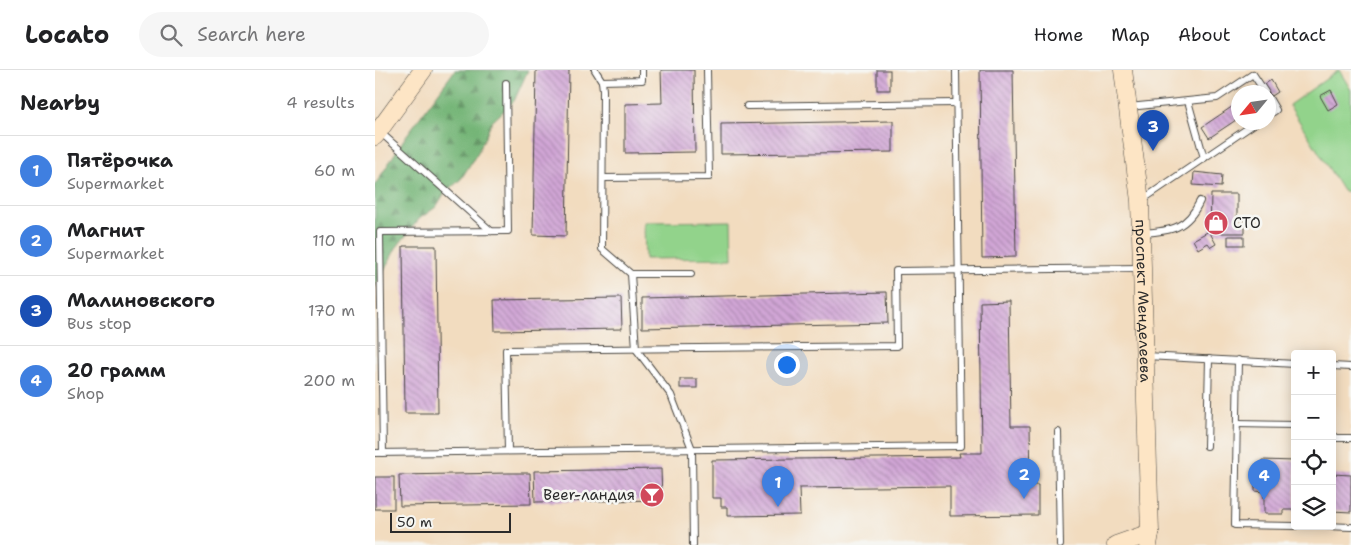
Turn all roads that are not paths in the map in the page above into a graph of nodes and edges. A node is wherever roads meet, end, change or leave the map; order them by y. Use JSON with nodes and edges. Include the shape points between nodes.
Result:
{"nodes":[{"id":1,"x":423,"y":70,"type":"edge"},
{"id":2,"x":595,"y":70,"type":"edge"},
{"id":3,"x":642,"y":70,"type":"edge"},
{"id":4,"x":707,"y":70,"type":"edge"},
{"id":5,"x":956,"y":70,"type":"edge"},
{"id":6,"x":1123,"y":70,"type":"edge"},
{"id":7,"x":602,"y":81,"type":"junction"},
{"id":8,"x":506,"y":82,"type":"dead end"},
{"id":9,"x":1236,"y":85,"type":"edge"},
{"id":10,"x":1260,"y":85,"type":"edge"},
{"id":11,"x":1231,"y":89,"type":"edge"},
{"id":12,"x":1188,"y":101,"type":"junction"},
{"id":13,"x":956,"y":103,"type":"junction"},
{"id":14,"x":747,"y":106,"type":"dead end"},
{"id":15,"x":1129,"y":107,"type":"junction"},
{"id":16,"x":1245,"y":130,"type":"edge"},
{"id":17,"x":377,"y":134,"type":"edge"},
{"id":18,"x":1203,"y":158,"type":"junction"},
{"id":19,"x":604,"y":178,"type":"junction"},
{"id":20,"x":1140,"y":201,"type":"junction"},
{"id":21,"x":1200,"y":201,"type":"dead end"},
{"id":22,"x":491,"y":231,"type":"junction"},
{"id":23,"x":1142,"y":233,"type":"junction"},
{"id":24,"x":1143,"y":268,"type":"junction"},
{"id":25,"x":959,"y":270,"type":"junction"},
{"id":26,"x":631,"y":274,"type":"junction"},
{"id":27,"x":691,"y":274,"type":"dead end"},
{"id":28,"x":636,"y":349,"type":"junction"},
{"id":29,"x":1144,"y":356,"type":"junction"},
{"id":30,"x":1209,"y":359,"type":"junction"},
{"id":31,"x":1238,"y":360,"type":"junction"},
{"id":32,"x":1291,"y":364,"type":"edge"},
{"id":33,"x":1336,"y":366,"type":"edge"},
{"id":34,"x":1351,"y":367,"type":"edge"},
{"id":35,"x":1237,"y":424,"type":"junction"},
{"id":36,"x":1291,"y":425,"type":"edge"},
{"id":37,"x":1058,"y":432,"type":"dead end"},
{"id":38,"x":1336,"y":437,"type":"edge"},
{"id":39,"x":1351,"y":438,"type":"edge"},
{"id":40,"x":1207,"y":446,"type":"dead end"},
{"id":41,"x":692,"y":449,"type":"junction"},
{"id":42,"x":508,"y":451,"type":"junction"},
{"id":43,"x":375,"y":453,"type":"edge"},
{"id":44,"x":383,"y":453,"type":"junction"},
{"id":45,"x":1291,"y":526,"type":"edge"},
{"id":46,"x":1336,"y":526,"type":"edge"},
{"id":47,"x":1351,"y":527,"type":"edge"},
{"id":48,"x":1150,"y":539,"type":"edge"},
{"id":49,"x":693,"y":545,"type":"edge"},
{"id":50,"x":1060,"y":545,"type":"edge"},
{"id":51,"x":1116,"y":545,"type":"edge"}],
"edges":[{"from":1,"to":17,"type":"main road"},
{"from":2,"to":7,"type":"lane"},
{"from":3,"to":7,"type":"lane","via":[[642,80]]},
{"from":4,"to":19,"type":"lane","via":[[709,177]]},
{"from":5,"to":13,"type":"lane"},
{"from":6,"to":15,"type":"main road","name":"проспект Менделеева"},
{"from":7,"to":19,"type":"lane"},
{"from":8,"to":22,"type":"lane","via":[[508,231]]},
{"from":9,"to":10,"type":"lane","via":[[1253,74]]},
{"from":11,"to":12,"type":"lane","via":[[1217,98]]},
{"from":12,"to":15,"type":"lane"},
{"from":12,"to":18,"type":"lane"},
{"from":13,"to":14,"type":"lane"},
{"from":13,"to":25,"type":"lane"},
{"from":15,"to":20,"type":"main road","name":"проспект Менделеева"},
{"from":16,"to":18,"type":"lane"},
{"from":17,"to":22,"type":"lane"},
{"from":18,"to":20,"type":"lane"},
{"from":19,"to":26,"type":"lane","via":[[602,249]]},
{"from":20,"to":23,"type":"main road","name":"проспект Менделеева"},
{"from":21,"to":23,"type":"lane","via":[[1193,218],[1169,232]]},
{"from":22,"to":44,"type":"lane","via":[[380,232]]},
{"from":23,"to":24,"type":"main road","name":"проспект Менделеева"},
{"from":24,"to":25,"type":"lane"},
{"from":24,"to":29,"type":"main road","name":"проспект Менделеева"},
{"from":25,"to":28,"type":"lane","via":[[896,271],[897,346]]},
{"from":25,"to":41,"type":"lane","via":[[961,446]]},
{"from":26,"to":27,"type":"lane"},
{"from":26,"to":28,"type":"lane"},
{"from":28,"to":41,"type":"lane","via":[[671,395]]},
{"from":28,"to":42,"type":"lane","via":[[506,350]]},
{"from":29,"to":30,"type":"lane"},
{"from":29,"to":48,"type":"main road","name":"проспект Менделеева"},
{"from":30,"to":31,"type":"lane"},
{"from":30,"to":40,"type":"lane"},
{"from":31,"to":32,"type":"lane"},
{"from":31,"to":35,"type":"lane"},
{"from":33,"to":34,"type":"lane"},
{"from":35,"to":36,"type":"lane"},
{"from":35,"to":45,"type":"lane","via":[[1235,525]]},
{"from":37,"to":50,"type":"lane"},
{"from":38,"to":39,"type":"lane"},
{"from":41,"to":42,"type":"lane"},
{"from":41,"to":49,"type":"lane"},
{"from":42,"to":44,"type":"lane"},
{"from":43,"to":44,"type":"lane"},
{"from":46,"to":47,"type":"lane"},
{"from":48,"to":51,"type":"main road"}]}
